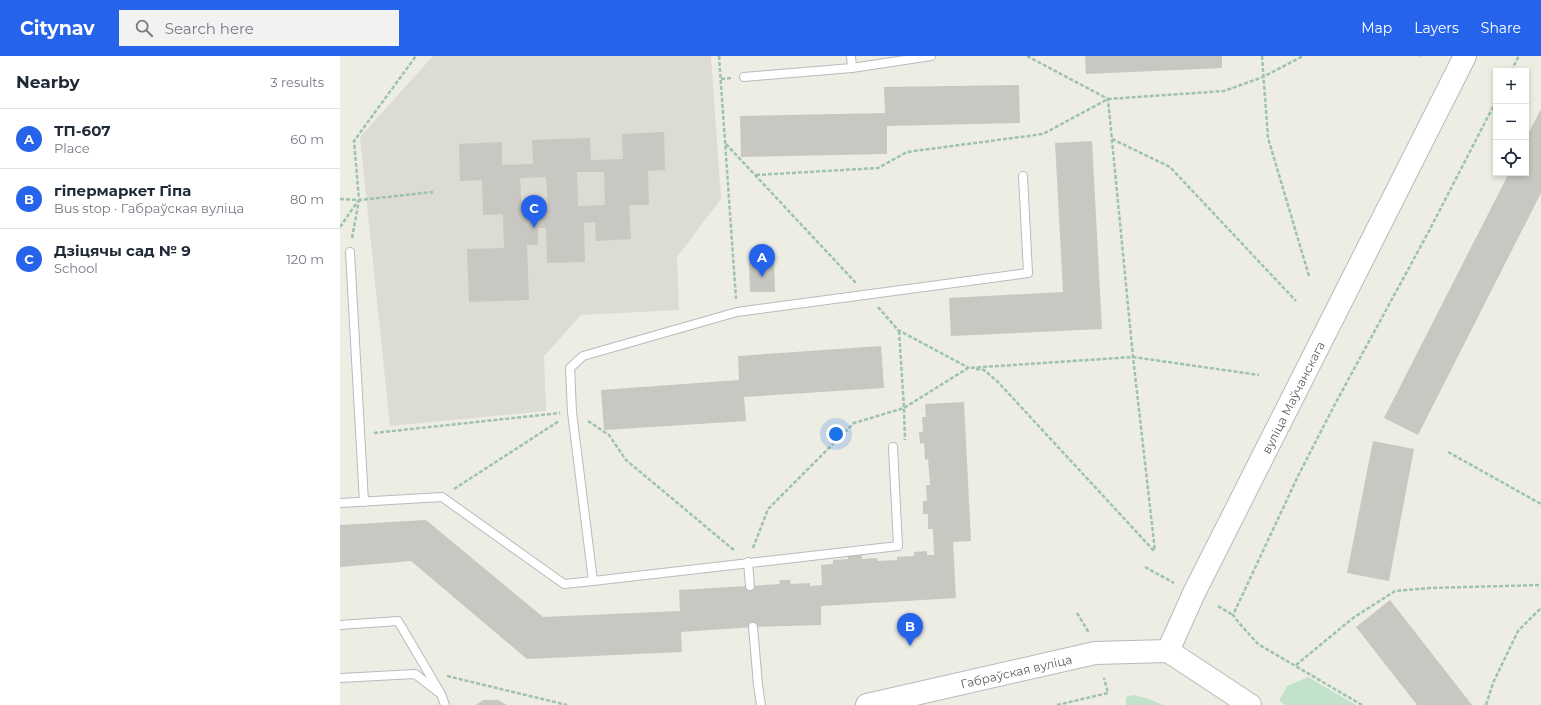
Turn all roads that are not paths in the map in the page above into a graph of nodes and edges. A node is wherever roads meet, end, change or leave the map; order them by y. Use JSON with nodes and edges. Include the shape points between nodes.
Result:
{"nodes":[{"id":1,"x":851,"y":56,"type":"edge"},
{"id":2,"x":931,"y":56,"type":"edge"},
{"id":3,"x":1465,"y":56,"type":"edge"},
{"id":4,"x":852,"y":68,"type":"junction"},
{"id":5,"x":744,"y":77,"type":"dead end"},
{"id":6,"x":1023,"y":176,"type":"dead end"},
{"id":7,"x":350,"y":252,"type":"road end"},
{"id":8,"x":894,"y":447,"type":"road end"},
{"id":9,"x":364,"y":502,"type":"junction"},
{"id":10,"x":340,"y":503,"type":"edge"},
{"id":11,"x":748,"y":562,"type":"junction"},
{"id":12,"x":593,"y":581,"type":"junction"},
{"id":13,"x":750,"y":586,"type":"dead end"},
{"id":14,"x":340,"y":625,"type":"edge"},
{"id":15,"x":753,"y":627,"type":"dead end"},
{"id":16,"x":1168,"y":651,"type":"junction"},
{"id":17,"x":340,"y":678,"type":"edge"},
{"id":18,"x":440,"y":694,"type":"junction"},
{"id":19,"x":445,"y":705,"type":"edge"},
{"id":20,"x":761,"y":705,"type":"edge"},
{"id":21,"x":867,"y":705,"type":"edge"},
{"id":22,"x":1250,"y":705,"type":"edge"}],
"edges":[{"from":1,"to":4,"type":"lane"},
{"from":2,"to":4,"type":"lane"},
{"from":3,"to":16,"type":"main road","name":"вуліца Маўчанскага","via":[[1194,593]]},
{"from":4,"to":5,"type":"lane"},
{"from":6,"to":12,"type":"lane","via":[[1028,273],[737,312],[583,356],[570,368],[572,412]]},
{"from":7,"to":9,"type":"lane"},
{"from":8,"to":11,"type":"lane","via":[[898,546]]},
{"from":9,"to":10,"type":"lane"},
{"from":9,"to":12,"type":"lane","via":[[442,497],[564,584]]},
{"from":11,"to":12,"type":"lane"},
{"from":11,"to":13,"type":"lane"},
{"from":14,"to":18,"type":"lane","via":[[398,621]]},
{"from":15,"to":20,"type":"lane"},
{"from":16,"to":21,"type":"main road","name":"Габраўская вуліца","via":[[1095,653]]},
{"from":16,"to":22,"type":"main road"},
{"from":17,"to":18,"type":"lane","via":[[415,674]]},
{"from":18,"to":19,"type":"lane"}]}
